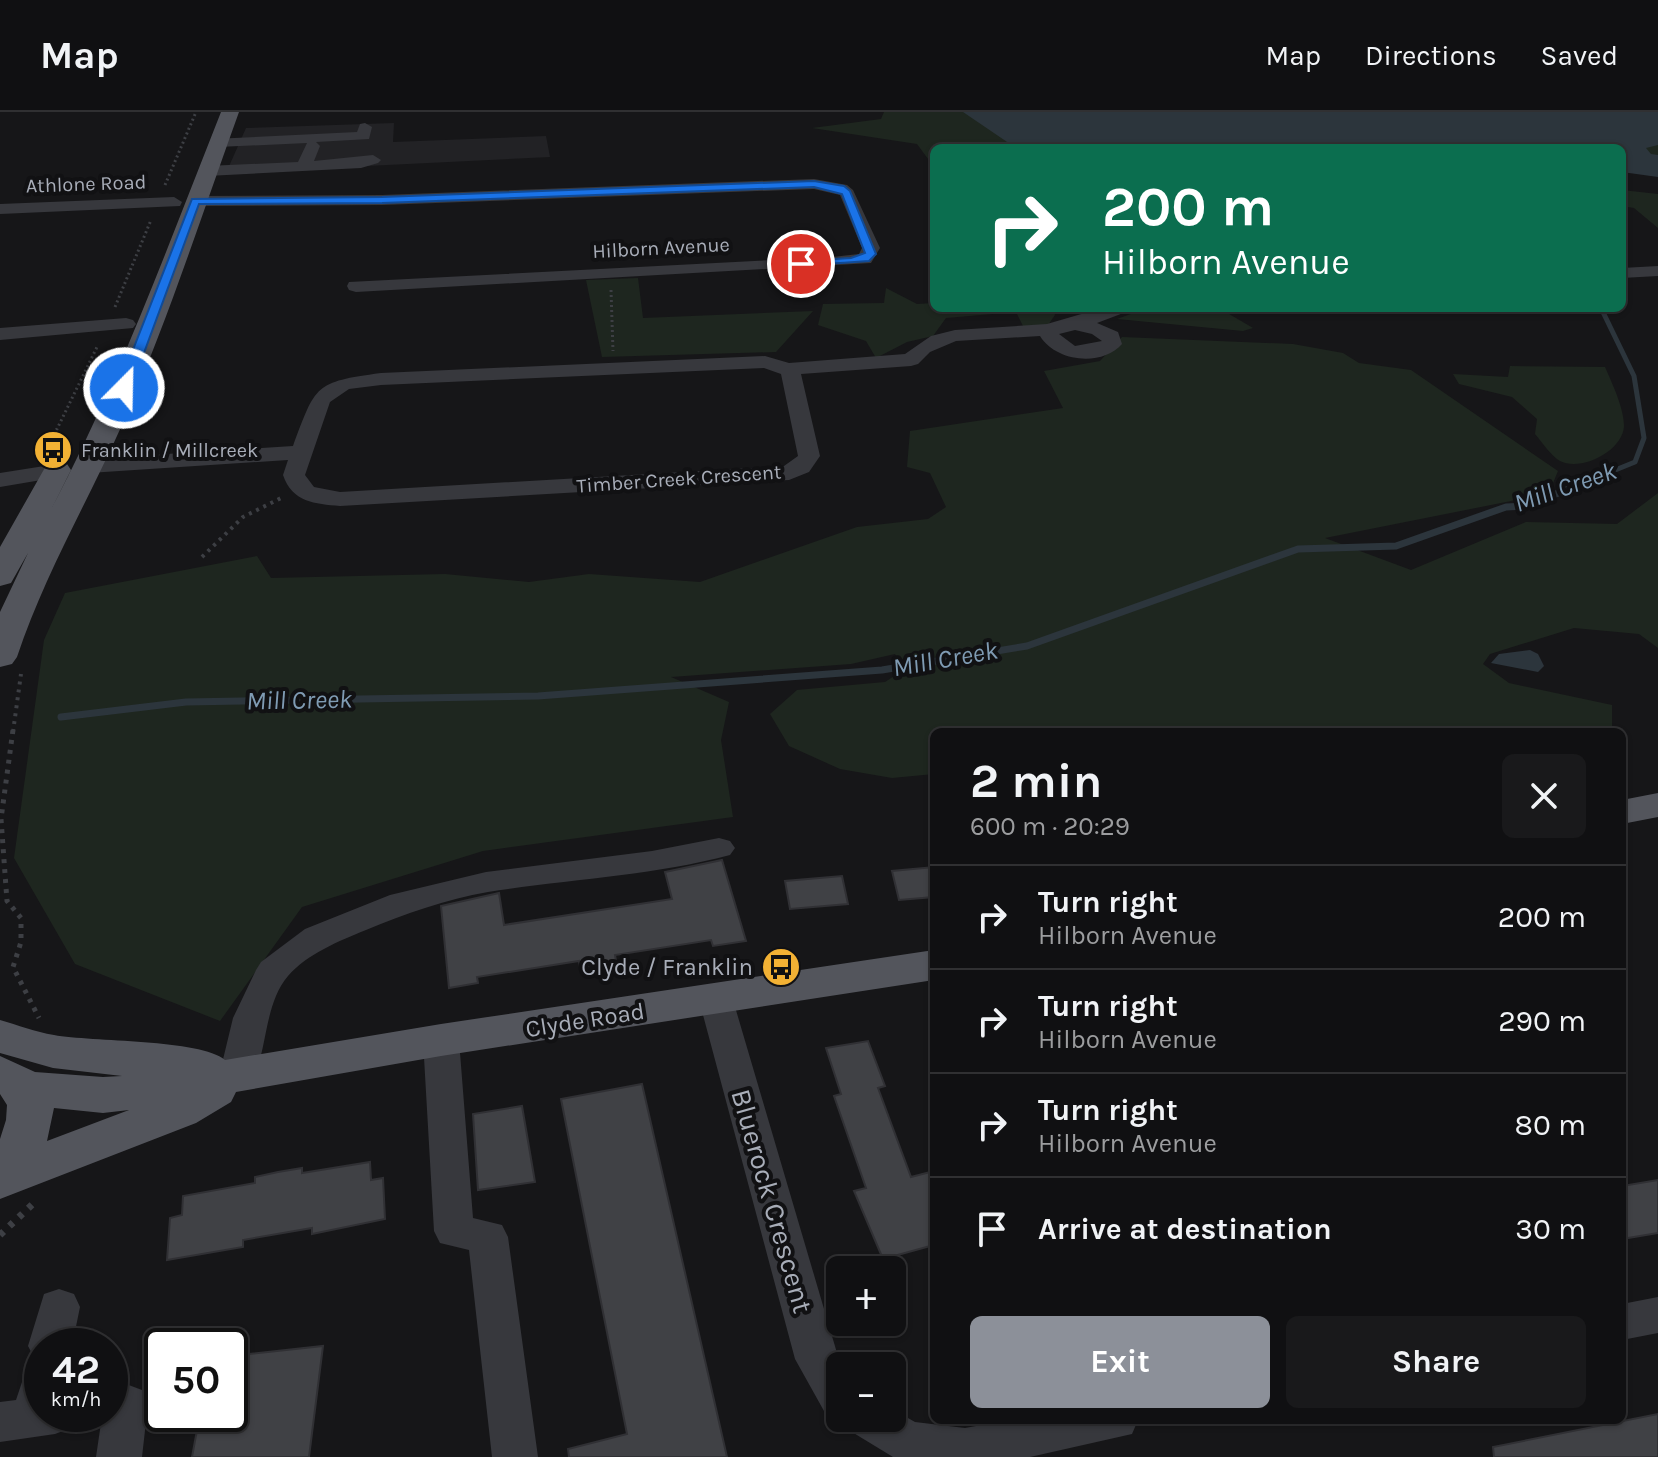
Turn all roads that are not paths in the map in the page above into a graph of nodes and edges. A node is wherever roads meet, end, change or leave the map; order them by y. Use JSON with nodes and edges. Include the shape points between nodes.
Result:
{"nodes":[{"id":1,"x":212,"y":112,"type":"edge"},
{"id":2,"x":230,"y":112,"type":"edge"},
{"id":3,"x":365,"y":127,"type":"dead end"},
{"id":4,"x":218,"y":142,"type":"junction"},
{"id":5,"x":312,"y":146,"type":"dead end"},
{"id":6,"x":373,"y":160,"type":"dead end"},
{"id":7,"x":304,"y":166,"type":"junction"},
{"id":8,"x":207,"y":171,"type":"junction"},
{"id":9,"x":171,"y":202,"type":"junction"},
{"id":10,"x":0,"y":209,"type":"edge"},
{"id":11,"x":1658,"y":271,"type":"edge"},
{"id":12,"x":1626,"y":273,"type":"edge"},
{"id":13,"x":356,"y":286,"type":"dead end"},
{"id":14,"x":1108,"y":312,"type":"edge"},
{"id":15,"x":119,"y":320,"type":"junction"},
{"id":16,"x":1074,"y":324,"type":"junction"},
{"id":17,"x":1047,"y":330,"type":"junction"},
{"id":18,"x":0,"y":334,"type":"edge"},
{"id":19,"x":788,"y":369,"type":"junction"},
{"id":20,"x":89,"y":406,"type":"dead end"},
{"id":21,"x":62,"y":437,"type":"road end"},
{"id":22,"x":302,"y":452,"type":"junction"},
{"id":23,"x":89,"y":466,"type":"junction"},
{"id":24,"x":47,"y":468,"type":"junction"},
{"id":25,"x":0,"y":480,"type":"edge"},
{"id":26,"x":0,"y":576,"type":"edge"},
{"id":27,"x":12,"y":662,"type":"edge"},
{"id":28,"x":1658,"y":805,"type":"edge"},
{"id":29,"x":1626,"y":811,"type":"edge"},
{"id":30,"x":719,"y":848,"type":"dead end"},
{"id":31,"x":930,"y":966,"type":"edge"},
{"id":32,"x":716,"y":1000,"type":"junction"},
{"id":33,"x":441,"y":1040,"type":"junction"},
{"id":34,"x":6,"y":1064,"type":"edge"},
{"id":35,"x":237,"y":1076,"type":"junction"},
{"id":36,"x":0,"y":1177,"type":"edge"},
{"id":37,"x":1658,"y":1315,"type":"edge"},
{"id":38,"x":1626,"y":1321,"type":"edge"},
{"id":39,"x":826,"y":1374,"type":"edge"},
{"id":40,"x":1095,"y":1424,"type":"edge"},
{"id":41,"x":122,"y":1432,"type":"edge"},
{"id":42,"x":891,"y":1432,"type":"edge"},
{"id":43,"x":119,"y":1457,"type":"edge"},
{"id":44,"x":515,"y":1457,"type":"edge"}],
"edges":[{"from":1,"to":9,"type":"main road"},
{"from":2,"to":4,"type":"main road"},
{"from":3,"to":4,"type":"street","via":[[364,136]]},
{"from":4,"to":8,"type":"main road"},
{"from":5,"to":7,"type":"street"},
{"from":6,"to":7,"type":"street"},
{"from":7,"to":8,"type":"street"},
{"from":8,"to":9,"type":"main road"},
{"from":9,"to":10,"type":"street","name":"Athlone Road"},
{"from":9,"to":13,"type":"street","name":"Hilborn Avenue","via":[[814,184],[847,193],[871,248],[865,259],[851,261]]},
{"from":9,"to":15,"type":"main road"},
{"from":9,"to":23,"type":"main road","via":[[148,332]]},
{"from":11,"to":12,"type":"street"},
{"from":14,"to":16,"type":"street"},
{"from":15,"to":18,"type":"street"},
{"from":15,"to":20,"type":"main road"},
{"from":16,"to":17,"type":"street"},
{"from":16,"to":17,"type":"street","via":[[1098,329],[1111,336],[1112,344],[1099,352],[1079,353],[1060,347]]},
{"from":17,"to":19,"type":"street","via":[[950,337],[921,347],[911,360]]},
{"from":19,"to":22,"type":"street","via":[[752,362],[343,384],[321,399]]},
{"from":19,"to":22,"type":"street","name":"Timber Creek Crescent","via":[[809,456],[789,473],[340,499],[300,489],[294,475]]},
{"from":21,"to":24,"type":"main road"},
{"from":22,"to":23,"type":"street"},
{"from":23,"to":27,"type":"main road","via":[[22,596]]},
{"from":24,"to":25,"type":"street"},
{"from":24,"to":26,"type":"main road"},
{"from":28,"to":29,"type":"main road"},
{"from":30,"to":35,"type":"street","via":[[486,882],[402,903],[317,937],[273,970],[251,1018]]},
{"from":31,"to":32,"type":"main road","name":"Clyde Road"},
{"from":32,"to":33,"type":"main road","name":"Clyde Road"},
{"from":32,"to":39,"type":"street","name":"Bluerock Crescent","via":[[817,1359]]},
{"from":33,"to":35,"type":"main road","name":"Clyde Road"},
{"from":33,"to":44,"type":"street","via":[[454,1231],[488,1237]]},
{"from":34,"to":35,"type":"main road","name":"Clyde Road","via":[[103,1095]]},
{"from":34,"to":36,"type":"main road","via":[[30,1104],[32,1122],[25,1143]]},
{"from":35,"to":36,"type":"main road","name":"Clyde Road","via":[[179,1110]]},
{"from":37,"to":38,"type":"street"},
{"from":40,"to":42,"type":"street","via":[[965,1449],[908,1442]]},
{"from":41,"to":43,"type":"street"}]}
